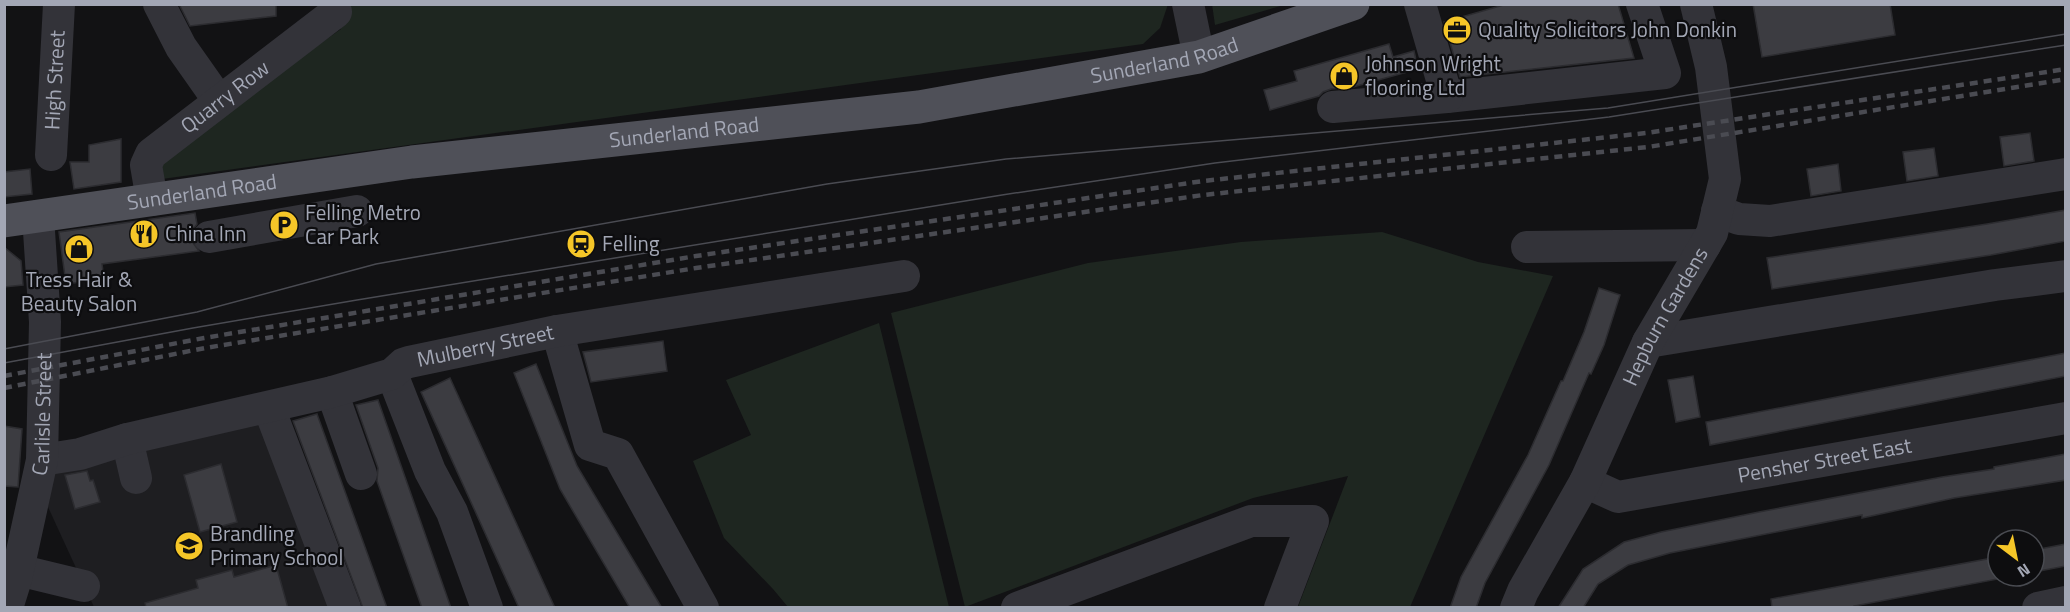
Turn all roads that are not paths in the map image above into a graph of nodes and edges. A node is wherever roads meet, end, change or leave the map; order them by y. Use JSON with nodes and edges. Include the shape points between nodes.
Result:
{"nodes":[{"id":1,"x":59,"y":4,"type":"edge"},
{"id":2,"x":159,"y":4,"type":"edge"},
{"id":3,"x":1188,"y":4,"type":"edge"},
{"id":4,"x":1353,"y":4,"type":"edge"},
{"id":5,"x":1420,"y":4,"type":"edge"},
{"id":6,"x":1642,"y":4,"type":"edge"},
{"id":7,"x":1696,"y":4,"type":"edge"},
{"id":8,"x":336,"y":12,"type":"dead end"},
{"id":9,"x":1199,"y":57,"type":"junction"},
{"id":10,"x":1447,"y":97,"type":"junction"},
{"id":11,"x":219,"y":101,"type":"junction"},
{"id":12,"x":1333,"y":107,"type":"dead end"},
{"id":13,"x":51,"y":155,"type":"dead end"},
{"id":14,"x":2066,"y":174,"type":"edge"},
{"id":15,"x":259,"y":185,"type":"junction"},
{"id":16,"x":152,"y":200,"type":"junction"},
{"id":17,"x":357,"y":211,"type":"dead end"},
{"id":18,"x":1717,"y":211,"type":"junction"},
{"id":19,"x":38,"y":216,"type":"junction"},
{"id":20,"x":4,"y":221,"type":"edge"},
{"id":21,"x":265,"y":227,"type":"junction"},
{"id":22,"x":209,"y":237,"type":"dead end"},
{"id":23,"x":1705,"y":245,"type":"junction"},
{"id":24,"x":1527,"y":248,"type":"dead end"},
{"id":25,"x":904,"y":276,"type":"dead end"},
{"id":26,"x":2066,"y":276,"type":"edge"},
{"id":27,"x":557,"y":331,"type":"junction"},
{"id":28,"x":1648,"y":342,"type":"junction"},
{"id":29,"x":392,"y":374,"type":"junction"},
{"id":30,"x":332,"y":392,"type":"junction"},
{"id":31,"x":269,"y":408,"type":"junction"},
{"id":32,"x":2066,"y":418,"type":"edge"},
{"id":33,"x":127,"y":439,"type":"junction"},
{"id":34,"x":42,"y":460,"type":"junction"},
{"id":35,"x":361,"y":474,"type":"dead end"},
{"id":36,"x":136,"y":478,"type":"dead end"},
{"id":37,"x":1585,"y":482,"type":"junction"},
{"id":38,"x":15,"y":554,"type":"edge"},
{"id":39,"x":84,"y":586,"type":"dead end"},
{"id":40,"x":2066,"y":602,"type":"edge"},
{"id":41,"x":8,"y":608,"type":"edge"},
{"id":42,"x":345,"y":608,"type":"edge"},
{"id":43,"x":487,"y":608,"type":"edge"},
{"id":44,"x":703,"y":608,"type":"edge"},
{"id":45,"x":1017,"y":608,"type":"edge"},
{"id":46,"x":1280,"y":608,"type":"edge"},
{"id":47,"x":1516,"y":608,"type":"edge"},
{"id":48,"x":2038,"y":608,"type":"edge"}],
"edges":[{"from":1,"to":13,"type":"street","name":"High Street"},
{"from":2,"to":11,"type":"street","via":[[181,47]]},
{"from":3,"to":9,"type":"street"},
{"from":4,"to":9,"type":"main road","name":"Sunderland Road"},
{"from":5,"to":10,"type":"street"},
{"from":6,"to":10,"type":"street","via":[[1665,73]]},
{"from":7,"to":18,"type":"street","name":"Hepburn Gardens","via":[[1711,67],[1725,179]]},
{"from":8,"to":11,"type":"street","name":"Quarry Row"},
{"from":9,"to":15,"type":"main road","name":"Sunderland Road","via":[[919,106],[412,162]]},
{"from":10,"to":12,"type":"street"},
{"from":11,"to":16,"type":"street","name":"Quarry Row","via":[[151,154],[146,165]]},
{"from":14,"to":18,"type":"street","via":[[1770,221],[1739,219]]},
{"from":15,"to":16,"type":"main road","name":"Sunderland Road"},
{"from":15,"to":21,"type":"street"},
{"from":16,"to":19,"type":"main road","name":"Sunderland Road"},
{"from":17,"to":21,"type":"street"},
{"from":18,"to":23,"type":"street","name":"Hepburn Gardens"},
{"from":19,"to":20,"type":"main road","name":"Sunderland Road"},
{"from":19,"to":34,"type":"street","name":"Carlisle Street","via":[[45,322]]},
{"from":21,"to":22,"type":"street"},
{"from":23,"to":24,"type":"street"},
{"from":23,"to":28,"type":"street","name":"Hepburn Gardens"},
{"from":25,"to":27,"type":"street","name":"Mulberry Street"},
{"from":26,"to":28,"type":"street"},
{"from":27,"to":29,"type":"street","name":"Mulberry Street","via":[[409,362]]},
{"from":27,"to":44,"type":"street","via":[[590,445],[618,454]]},
{"from":28,"to":37,"type":"street","name":"Hepburn Gardens"},
{"from":29,"to":30,"type":"street","name":"Mulberry Street"},
{"from":29,"to":43,"type":"street","via":[[430,471],[452,512]]},
{"from":30,"to":31,"type":"street","name":"Mulberry Street"},
{"from":30,"to":35,"type":"street"},
{"from":31,"to":33,"type":"street","name":"Mulberry Street"},
{"from":31,"to":42,"type":"street"},
{"from":32,"to":37,"type":"street","name":"Pensher Street East","via":[[1618,497]]},
{"from":33,"to":34,"type":"street","name":"Mulberry Street","via":[[80,454]]},
{"from":33,"to":36,"type":"street"},
{"from":34,"to":38,"type":"street","name":"Carlisle Street"},
{"from":37,"to":47,"type":"street","name":"Hepburn Gardens"},
{"from":38,"to":39,"type":"street"},
{"from":38,"to":41,"type":"street","name":"Carlisle Street"},
{"from":40,"to":48,"type":"street"},
{"from":45,"to":46,"type":"street","via":[[1251,520],[1313,521]]}]}
